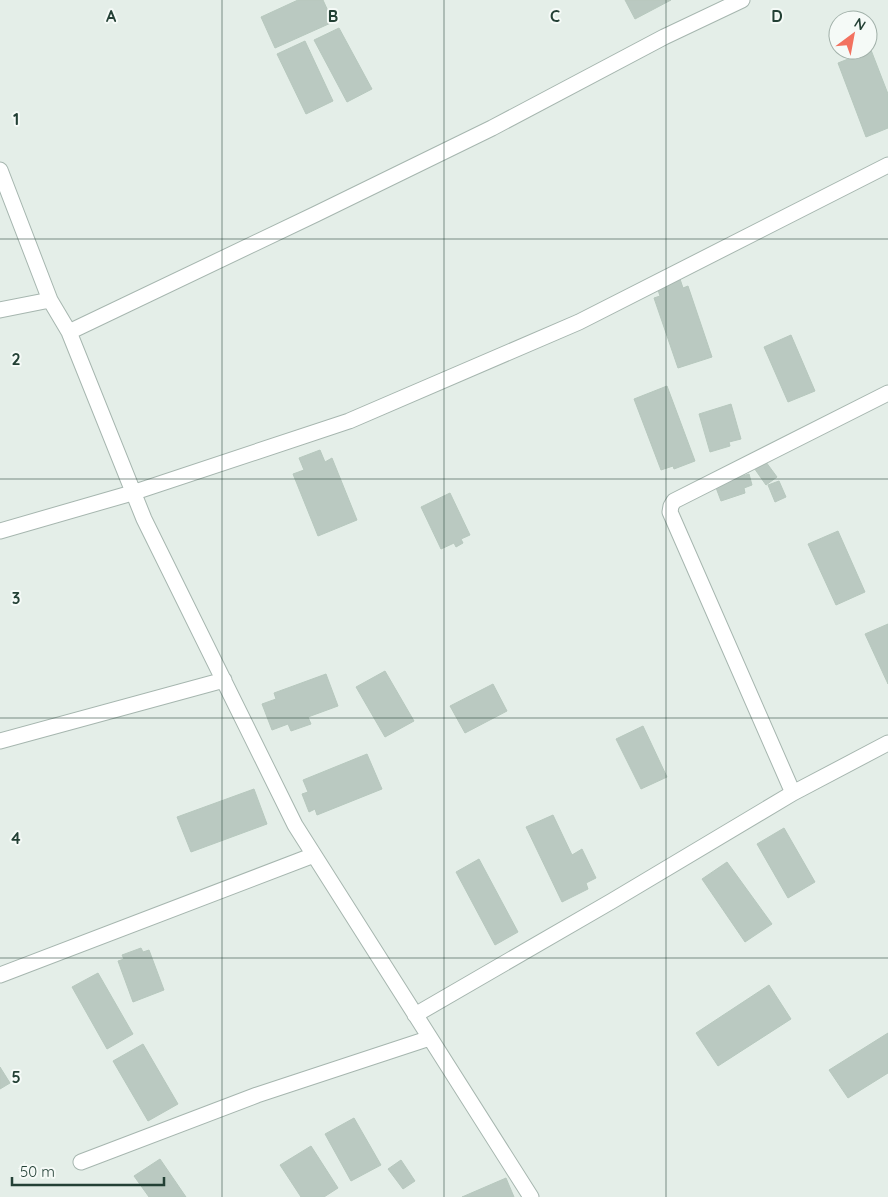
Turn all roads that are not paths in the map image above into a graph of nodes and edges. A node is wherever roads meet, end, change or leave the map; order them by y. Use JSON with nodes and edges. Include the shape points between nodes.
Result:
{"nodes":[{"id":1,"x":742,"y":0,"type":"edge"},
{"id":2,"x":888,"y":165,"type":"edge"},
{"id":3,"x":0,"y":170,"type":"edge"},
{"id":4,"x":50,"y":300,"type":"junction"},
{"id":5,"x":0,"y":310,"type":"edge"},
{"id":6,"x":69,"y":332,"type":"junction"},
{"id":7,"x":888,"y":393,"type":"edge"},
{"id":8,"x":132,"y":493,"type":"junction"},
{"id":9,"x":0,"y":531,"type":"edge"},
{"id":10,"x":224,"y":680,"type":"junction"},
{"id":11,"x":0,"y":741,"type":"edge"},
{"id":12,"x":888,"y":743,"type":"edge"},
{"id":13,"x":793,"y":792,"type":"junction"},
{"id":14,"x":314,"y":855,"type":"junction"},
{"id":15,"x":0,"y":975,"type":"edge"},
{"id":16,"x":415,"y":1014,"type":"junction"},
{"id":17,"x":430,"y":1038,"type":"junction"},
{"id":18,"x":80,"y":1162,"type":"dead end"},
{"id":19,"x":531,"y":1197,"type":"edge"}],
"edges":[{"from":1,"to":6,"type":"street","via":[[664,37],[492,128]]},
{"from":2,"to":8,"type":"street","via":[[570,326],[349,421]]},
{"from":3,"to":4,"type":"street"},
{"from":4,"to":5,"type":"street"},
{"from":4,"to":6,"type":"street"},
{"from":6,"to":8,"type":"street"},
{"from":7,"to":13,"type":"street","via":[[674,501],[671,506],[670,512]]},
{"from":8,"to":9,"type":"street"},
{"from":8,"to":10,"type":"street"},
{"from":10,"to":11,"type":"street"},
{"from":10,"to":14,"type":"street","via":[[295,825]]},
{"from":12,"to":13,"type":"street"},
{"from":13,"to":16,"type":"street"},
{"from":14,"to":15,"type":"street"},
{"from":14,"to":16,"type":"street"},
{"from":16,"to":17,"type":"street"},
{"from":17,"to":18,"type":"street","via":[[257,1095]]},
{"from":17,"to":19,"type":"street"}]}
